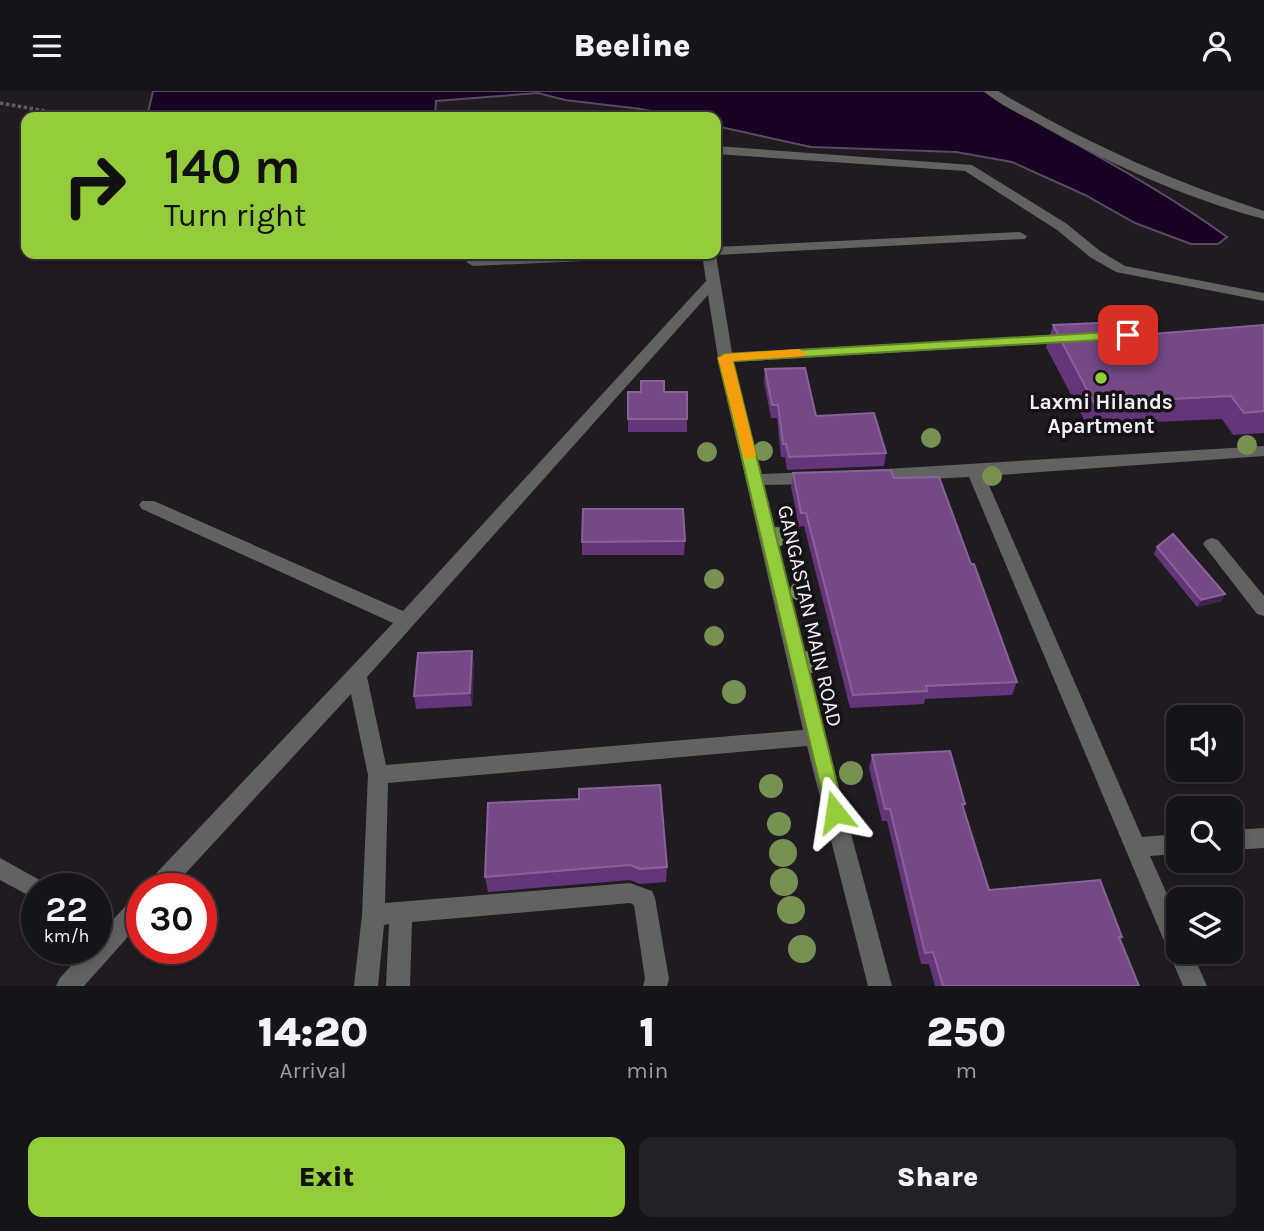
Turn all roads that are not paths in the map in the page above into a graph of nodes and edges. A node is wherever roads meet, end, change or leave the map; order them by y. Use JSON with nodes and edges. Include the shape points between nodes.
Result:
{"nodes":[{"id":1,"x":990,"y":91,"type":"edge"},
{"id":2,"x":721,"y":150,"type":"edge"},
{"id":3,"x":1264,"y":215,"type":"edge"},
{"id":4,"x":1020,"y":236,"type":"dead end"},
{"id":5,"x":721,"y":251,"type":"edge"},
{"id":6,"x":539,"y":259,"type":"edge"},
{"id":7,"x":710,"y":259,"type":"edge"},
{"id":8,"x":473,"y":262,"type":"dead end"},
{"id":9,"x":712,"y":283,"type":"junction"},
{"id":10,"x":1264,"y":297,"type":"edge"},
{"id":11,"x":1083,"y":338,"type":"edge"},
{"id":12,"x":725,"y":358,"type":"junction"},
{"id":13,"x":1264,"y":451,"type":"edge"},
{"id":14,"x":975,"y":471,"type":"junction"},
{"id":15,"x":755,"y":480,"type":"junction"},
{"id":16,"x":148,"y":505,"type":"dead end"},
{"id":17,"x":1212,"y":544,"type":"dead end"},
{"id":18,"x":1264,"y":609,"type":"edge"},
{"id":19,"x":405,"y":620,"type":"junction"},
{"id":20,"x":357,"y":675,"type":"junction"},
{"id":21,"x":815,"y":737,"type":"junction"},
{"id":22,"x":378,"y":775,"type":"junction"},
{"id":23,"x":1264,"y":838,"type":"edge"},
{"id":24,"x":1243,"y":839,"type":"edge"},
{"id":25,"x":1166,"y":845,"type":"edge"},
{"id":26,"x":1134,"y":847,"type":"junction"},
{"id":27,"x":0,"y":867,"type":"edge"},
{"id":28,"x":171,"y":873,"type":"edge"},
{"id":29,"x":21,"y":880,"type":"edge"},
{"id":30,"x":401,"y":913,"type":"junction"},
{"id":31,"x":373,"y":915,"type":"junction"},
{"id":32,"x":1166,"y":919,"type":"edge"},
{"id":33,"x":82,"y":964,"type":"edge"},
{"id":34,"x":1185,"y":964,"type":"edge"},
{"id":35,"x":68,"y":986,"type":"edge"},
{"id":36,"x":366,"y":986,"type":"edge"},
{"id":37,"x":398,"y":986,"type":"edge"},
{"id":38,"x":655,"y":986,"type":"edge"},
{"id":39,"x":880,"y":986,"type":"edge"},
{"id":40,"x":1195,"y":986,"type":"edge"}],
"edges":[{"from":1,"to":3,"type":"street","via":[[1031,117],[1154,176]]},
{"from":2,"to":10,"type":"street","via":[[968,168],[1121,269]]},
{"from":4,"to":5,"type":"street"},
{"from":6,"to":8,"type":"street"},
{"from":7,"to":9,"type":"street","name":"GANGASTAN MAIN ROAD"},
{"from":9,"to":12,"type":"street","name":"GANGASTAN MAIN ROAD"},
{"from":9,"to":19,"type":"street"},
{"from":11,"to":12,"type":"street"},
{"from":12,"to":15,"type":"street","name":"GANGASTAN MAIN ROAD"},
{"from":13,"to":14,"type":"street"},
{"from":14,"to":15,"type":"street"},
{"from":14,"to":26,"type":"street"},
{"from":15,"to":21,"type":"street","name":"GANGASTAN MAIN ROAD"},
{"from":16,"to":19,"type":"street"},
{"from":17,"to":18,"type":"street"},
{"from":19,"to":20,"type":"street"},
{"from":20,"to":22,"type":"street"},
{"from":20,"to":28,"type":"street"},
{"from":21,"to":22,"type":"street"},
{"from":21,"to":39,"type":"street","name":"GANGASTAN MAIN ROAD"},
{"from":22,"to":31,"type":"street"},
{"from":23,"to":24,"type":"street"},
{"from":25,"to":26,"type":"street"},
{"from":26,"to":32,"type":"street"},
{"from":27,"to":29,"type":"street"},
{"from":30,"to":31,"type":"street"},
{"from":30,"to":37,"type":"street"},
{"from":30,"to":38,"type":"street","via":[[638,895],[644,898]]},
{"from":31,"to":36,"type":"street"},
{"from":33,"to":35,"type":"street"},
{"from":34,"to":40,"type":"street"}]}
